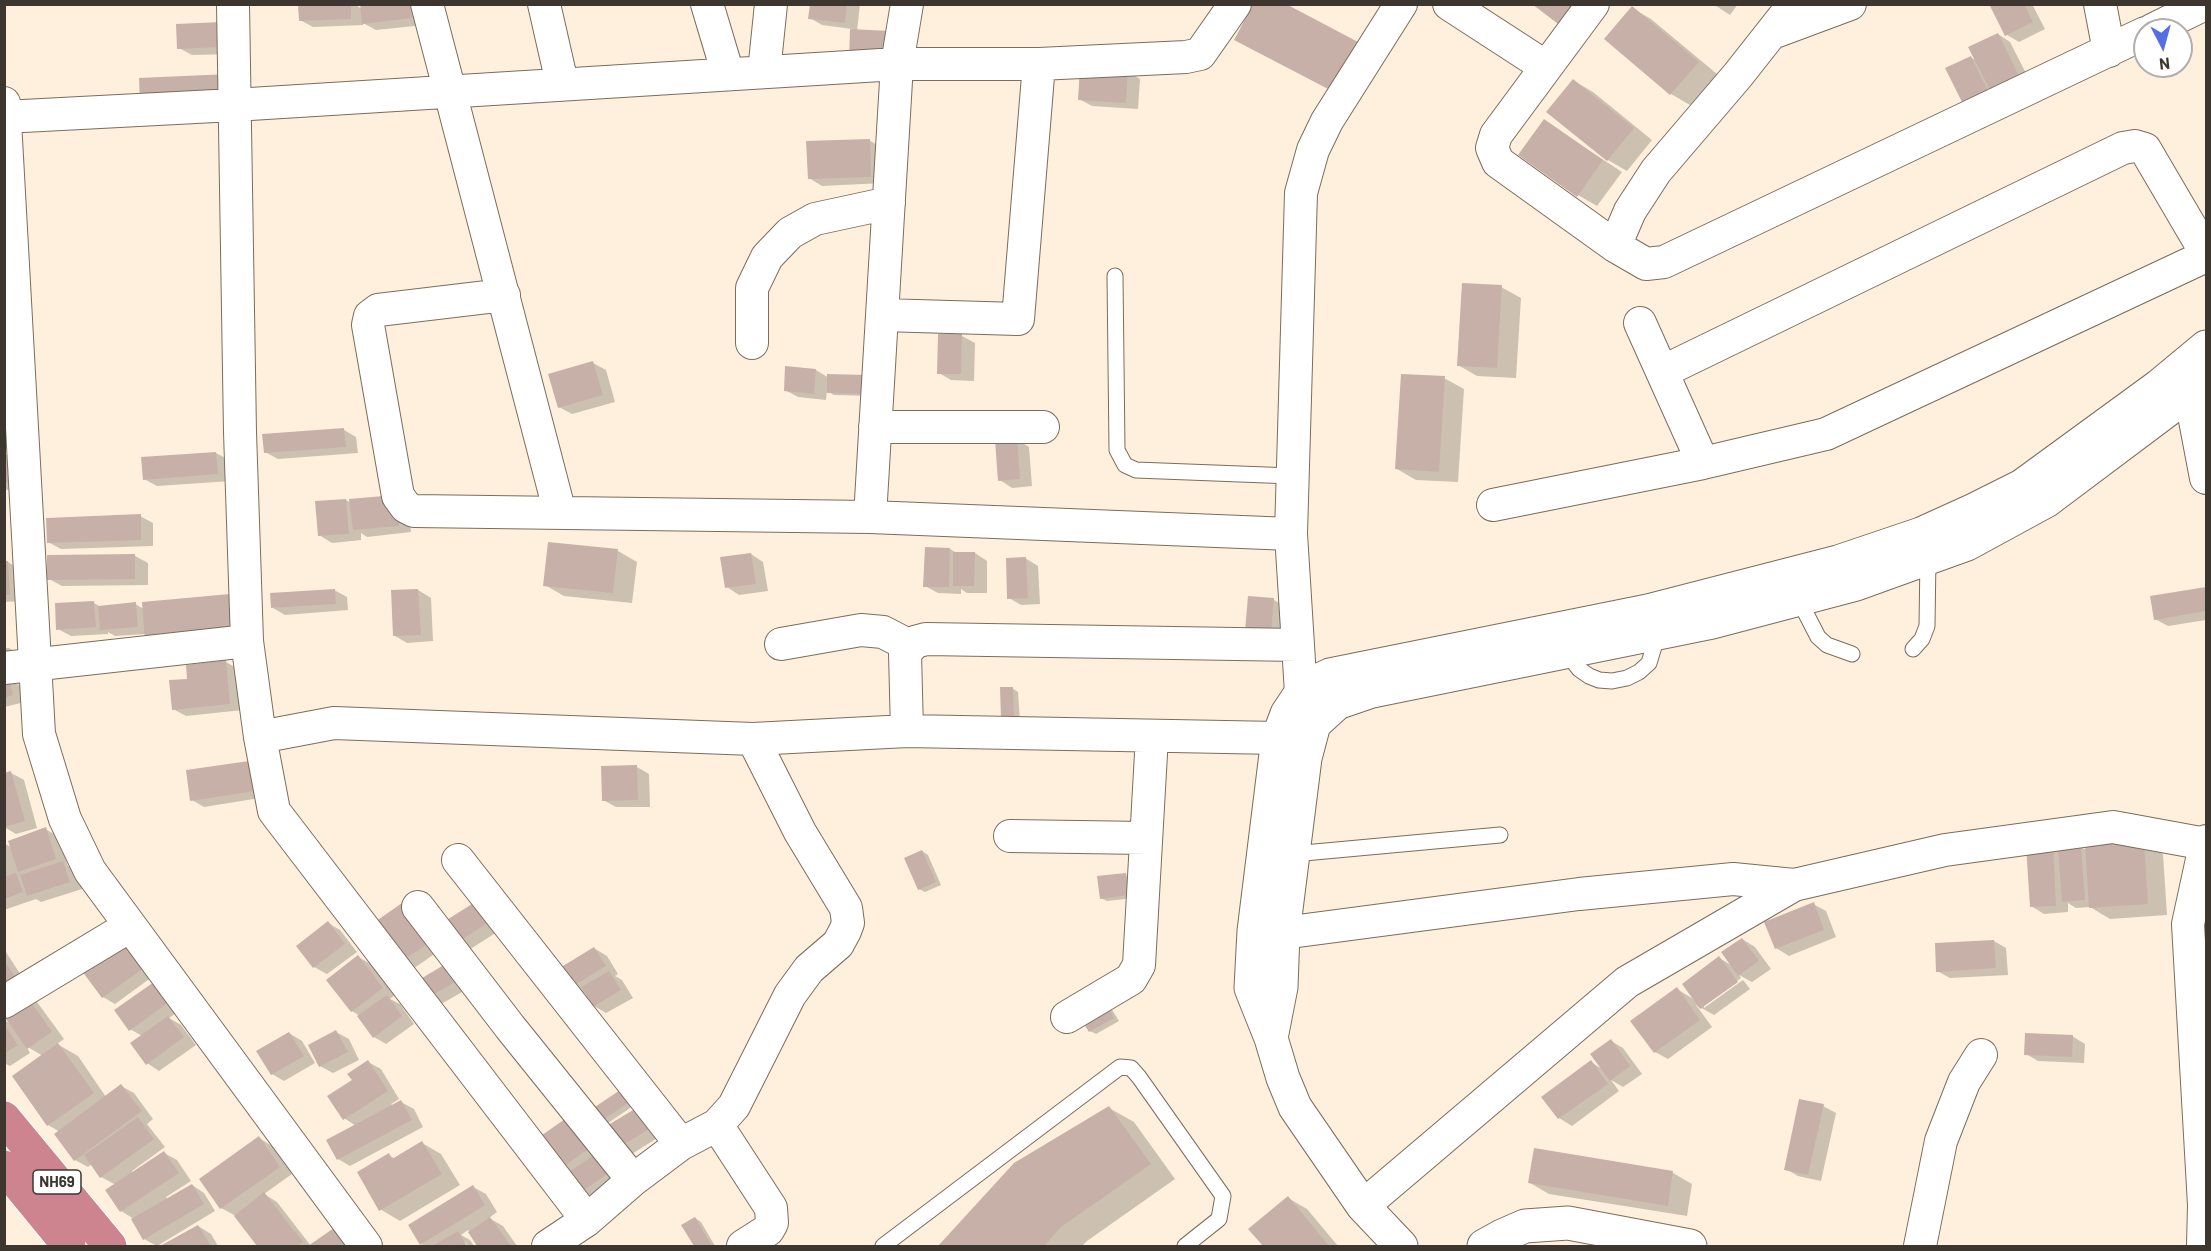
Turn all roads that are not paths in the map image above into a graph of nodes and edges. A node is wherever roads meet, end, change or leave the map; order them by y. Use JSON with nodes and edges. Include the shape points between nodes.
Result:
{"nodes":[{"id":1,"x":233,"y":4,"type":"edge"},
{"id":2,"x":427,"y":4,"type":"edge"},
{"id":3,"x":544,"y":4,"type":"edge"},
{"id":4,"x":707,"y":4,"type":"edge"},
{"id":5,"x":771,"y":4,"type":"edge"},
{"id":6,"x":907,"y":4,"type":"edge"},
{"id":7,"x":1235,"y":4,"type":"edge"},
{"id":8,"x":1401,"y":4,"type":"edge"},
{"id":9,"x":1449,"y":4,"type":"edge"},
{"id":10,"x":1593,"y":4,"type":"edge"},
{"id":11,"x":1794,"y":4,"type":"edge"},
{"id":12,"x":1850,"y":4,"type":"edge"},
{"id":13,"x":2100,"y":4,"type":"edge"},
{"id":14,"x":2205,"y":4,"type":"edge"},
{"id":15,"x":2176,"y":18,"type":"edge"},
{"id":16,"x":1771,"y":33,"type":"junction"},
{"id":17,"x":2133,"y":39,"type":"edge"},
{"id":18,"x":2109,"y":51,"type":"junction"},
{"id":19,"x":897,"y":64,"type":"junction"},
{"id":20,"x":1039,"y":64,"type":"junction"},
{"id":21,"x":1546,"y":67,"type":"junction"},
{"id":22,"x":764,"y":72,"type":"junction"},
{"id":23,"x":728,"y":74,"type":"junction"},
{"id":24,"x":562,"y":84,"type":"junction"},
{"id":25,"x":448,"y":91,"type":"junction"},
{"id":26,"x":4,"y":103,"type":"edge"},
{"id":27,"x":234,"y":105,"type":"junction"},
{"id":28,"x":5,"y":117,"type":"edge"},
{"id":29,"x":889,"y":203,"type":"junction"},
{"id":30,"x":1615,"y":246,"type":"junction"},
{"id":31,"x":2206,"y":254,"type":"edge"},
{"id":32,"x":1115,"y":276,"type":"dead end"},
{"id":33,"x":504,"y":296,"type":"junction"},
{"id":34,"x":882,"y":315,"type":"junction"},
{"id":35,"x":1640,"y":323,"type":"dead end"},
{"id":36,"x":752,"y":343,"type":"dead end"},
{"id":37,"x":2206,"y":347,"type":"edge"},
{"id":38,"x":1662,"y":372,"type":"junction"},
{"id":39,"x":2198,"y":388,"type":"edge"},
{"id":40,"x":1043,"y":427,"type":"dead end"},
{"id":41,"x":875,"y":428,"type":"junction"},
{"id":42,"x":1703,"y":463,"type":"junction"},
{"id":43,"x":1292,"y":476,"type":"junction"},
{"id":44,"x":2206,"y":478,"type":"edge"},
{"id":45,"x":1493,"y":505,"type":"dead end"},
{"id":46,"x":560,"y":513,"type":"junction"},
{"id":47,"x":870,"y":517,"type":"junction"},
{"id":48,"x":1291,"y":534,"type":"junction"},
{"id":49,"x":1925,"y":546,"type":"junction"},
{"id":50,"x":1799,"y":600,"type":"junction"},
{"id":51,"x":247,"y":641,"type":"junction"},
{"id":52,"x":781,"y":644,"type":"dead end"},
{"id":53,"x":1298,"y":645,"type":"junction"},
{"id":54,"x":910,"y":646,"type":"junction"},
{"id":55,"x":1913,"y":649,"type":"dead end"},
{"id":56,"x":1852,"y":654,"type":"dead end"},
{"id":57,"x":36,"y":665,"type":"junction"},
{"id":58,"x":4,"y":668,"type":"edge"},
{"id":59,"x":1301,"y":693,"type":"junction"},
{"id":60,"x":1314,"y":724,"type":"junction"},
{"id":61,"x":907,"y":730,"type":"junction"},
{"id":62,"x":1152,"y":736,"type":"junction"},
{"id":63,"x":260,"y":737,"type":"junction"},
{"id":64,"x":1278,"y":738,"type":"junction"},
{"id":65,"x":753,"y":739,"type":"junction"},
{"id":66,"x":1500,"y":835,"type":"dead end"},
{"id":67,"x":1010,"y":836,"type":"dead end"},
{"id":68,"x":1146,"y":838,"type":"junction"},
{"id":69,"x":2206,"y":843,"type":"edge"},
{"id":70,"x":1293,"y":854,"type":"junction"},
{"id":71,"x":458,"y":860,"type":"dead end"},
{"id":72,"x":1794,"y":885,"type":"junction"},
{"id":73,"x":418,"y":907,"type":"dead end"},
{"id":74,"x":130,"y":926,"type":"junction"},
{"id":75,"x":1268,"y":932,"type":"junction"},
{"id":76,"x":4,"y":1002,"type":"edge"},
{"id":77,"x":1067,"y":1017,"type":"dead end"},
{"id":78,"x":1981,"y":1055,"type":"dead end"},
{"id":79,"x":4,"y":1118,"type":"edge"},
{"id":80,"x":717,"y":1125,"type":"junction"},
{"id":81,"x":681,"y":1143,"type":"junction"},
{"id":82,"x":4,"y":1167,"type":"edge"},
{"id":83,"x":633,"y":1180,"type":"junction"},
{"id":84,"x":2205,"y":1205,"type":"edge"},
{"id":85,"x":1363,"y":1206,"type":"junction"},
{"id":86,"x":587,"y":1220,"type":"junction"},
{"id":87,"x":69,"y":1246,"type":"edge"},
{"id":88,"x":110,"y":1246,"type":"edge"},
{"id":89,"x":366,"y":1246,"type":"edge"},
{"id":90,"x":548,"y":1246,"type":"edge"},
{"id":91,"x":743,"y":1246,"type":"edge"},
{"id":92,"x":883,"y":1246,"type":"edge"},
{"id":93,"x":1185,"y":1246,"type":"edge"},
{"id":94,"x":1401,"y":1246,"type":"edge"},
{"id":95,"x":1484,"y":1246,"type":"edge"},
{"id":96,"x":1690,"y":1246,"type":"edge"},
{"id":97,"x":1920,"y":1246,"type":"edge"},
{"id":98,"x":2203,"y":1246,"type":"edge"}],
"edges":[{"from":1,"to":27,"type":"street"},
{"from":2,"to":25,"type":"street"},
{"from":3,"to":24,"type":"street"},
{"from":4,"to":23,"type":"street"},
{"from":5,"to":22,"type":"street"},
{"from":6,"to":19,"type":"street"},
{"from":7,"to":20,"type":"street","via":[[1200,54]]},
{"from":8,"to":43,"type":"street","via":[[1327,120],[1300,194]]},
{"from":9,"to":21,"type":"street"},
{"from":10,"to":21,"type":"street"},
{"from":11,"to":16,"type":"street"},
{"from":12,"to":16,"type":"street"},
{"from":13,"to":18,"type":"street"},
{"from":14,"to":15,"type":"street"},
{"from":16,"to":30,"type":"street","via":[[1656,171],[1630,211]]},
{"from":17,"to":18,"type":"street"},
{"from":18,"to":30,"type":"street","via":[[1664,262],[1646,264]]},
{"from":19,"to":20,"type":"street"},
{"from":19,"to":22,"type":"street"},
{"from":19,"to":29,"type":"street"},
{"from":20,"to":34,"type":"street","via":[[1018,319]]},
{"from":21,"to":30,"type":"street","via":[[1496,135],[1492,148],[1498,162]]},
{"from":22,"to":23,"type":"street"},
{"from":23,"to":24,"type":"street"},
{"from":24,"to":25,"type":"street"},
{"from":25,"to":27,"type":"street"},
{"from":25,"to":33,"type":"street"},
{"from":26,"to":28,"type":"street"},
{"from":27,"to":28,"type":"street"},
{"from":27,"to":51,"type":"street"},
{"from":28,"to":57,"type":"street"},
{"from":29,"to":34,"type":"street"},
{"from":29,"to":36,"type":"street","via":[[815,219],[790,233],[766,257],[752,288]]},
{"from":31,"to":38,"type":"street","via":[[2145,149],[2123,148]]},
{"from":31,"to":42,"type":"street","via":[[1826,434]]},
{"from":32,"to":43,"type":"lane","via":[[1117,450],[1125,465],[1136,470]]},
{"from":33,"to":46,"type":"street"},
{"from":33,"to":46,"type":"street","via":[[378,310],[370,316],[368,325],[398,496],[414,511]]},
{"from":34,"to":41,"type":"street"},
{"from":35,"to":38,"type":"street"},
{"from":37,"to":49,"type":"street","via":[[2022,486],[1974,510]]},
{"from":38,"to":42,"type":"street"},
{"from":39,"to":44,"type":"street"},
{"from":39,"to":49,"type":"street","via":[[2046,501],[1967,544]]},
{"from":40,"to":41,"type":"street"},
{"from":41,"to":47,"type":"street"},
{"from":42,"to":45,"type":"street"},
{"from":43,"to":48,"type":"street"},
{"from":46,"to":47,"type":"street"},
{"from":47,"to":48,"type":"street"},
{"from":48,"to":53,"type":"street"},
{"from":49,"to":50,"type":"street","via":[[1856,584]]},
{"from":49,"to":55,"type":"lane","via":[[1927,626]]},
{"from":49,"to":59,"type":"street","via":[[1838,562],[1648,610],[1330,675]]},
{"from":50,"to":56,"type":"lane","via":[[1818,637],[1827,645]]},
{"from":50,"to":60,"type":"street","via":[[1712,622],[1372,691],[1337,703]]},
{"from":51,"to":57,"type":"street"},
{"from":51,"to":63,"type":"street"},
{"from":52,"to":54,"type":"street","via":[[861,630],[883,632]]},
{"from":53,"to":54,"type":"street","via":[[926,639]]},
{"from":53,"to":59,"type":"street"},
{"from":54,"to":61,"type":"street","via":[[905,653]]},
{"from":57,"to":58,"type":"street"},
{"from":57,"to":74,"type":"street","via":[[39,734],[66,819],[90,871]]},
{"from":59,"to":60,"type":"street"},
{"from":59,"to":64,"type":"street"},
{"from":60,"to":70,"type":"street","via":[[1305,758]]},
{"from":61,"to":62,"type":"street"},
{"from":61,"to":65,"type":"street"},
{"from":62,"to":64,"type":"street"},
{"from":62,"to":68,"type":"street"},
{"from":63,"to":65,"type":"street","via":[[334,723]]},
{"from":63,"to":86,"type":"street","via":[[274,812]]},
{"from":64,"to":75,"type":"street"},
{"from":65,"to":80,"type":"street","via":[[800,832],[846,908],[848,923],[837,944],[809,969],[790,995],[734,1106]]},
{"from":66,"to":70,"type":"lane"},
{"from":67,"to":68,"type":"street"},
{"from":68,"to":77,"type":"street","via":[[1139,965],[1131,979]]},
{"from":69,"to":72,"type":"street","via":[[2114,827],[1945,850]]},
{"from":69,"to":84,"type":"street","via":[[2188,924]]},
{"from":70,"to":75,"type":"street"},
{"from":71,"to":81,"type":"street"},
{"from":72,"to":75,"type":"street","via":[[1732,879]]},
{"from":72,"to":85,"type":"street","via":[[1627,982]]},
{"from":73,"to":83,"type":"street"},
{"from":74,"to":76,"type":"street"},
{"from":74,"to":89,"type":"street"},
{"from":75,"to":85,"type":"street","via":[[1281,987],[1271,1038],[1282,1078],[1295,1107]]},
{"from":78,"to":97,"type":"street","via":[[1964,1082],[1941,1141]]},
{"from":79,"to":88,"type":"highway","number":"NH69"},
{"from":80,"to":81,"type":"street"},
{"from":80,"to":91,"type":"street","via":[[771,1208],[768,1230]]},
{"from":81,"to":83,"type":"street"},
{"from":82,"to":87,"type":"highway","number":"NH69"},
{"from":83,"to":86,"type":"street"},
{"from":84,"to":98,"type":"street"},
{"from":85,"to":94,"type":"street"},
{"from":86,"to":90,"type":"street"},
{"from":92,"to":93,"type":"lane","via":[[1120,1067],[1131,1068],[1139,1077],[1223,1196],[1219,1219]]},
{"from":95,"to":96,"type":"street","via":[[1526,1226],[1568,1223]]}]}
